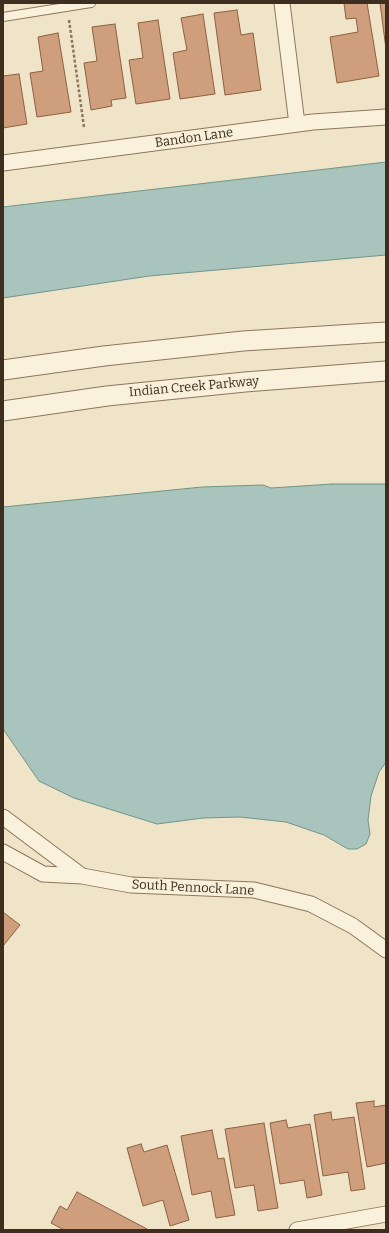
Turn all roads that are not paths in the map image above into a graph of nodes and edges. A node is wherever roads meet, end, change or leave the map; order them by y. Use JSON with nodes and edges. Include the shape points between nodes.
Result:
{"nodes":[{"id":1,"x":91,"y":3,"type":"edge"},
{"id":2,"x":282,"y":3,"type":"edge"},
{"id":3,"x":3,"y":17,"type":"edge"},
{"id":4,"x":386,"y":117,"type":"edge"},
{"id":5,"x":298,"y":124,"type":"junction"},
{"id":6,"x":3,"y":163,"type":"edge"},
{"id":7,"x":386,"y":332,"type":"edge"},
{"id":8,"x":3,"y":370,"type":"edge"},
{"id":9,"x":386,"y":372,"type":"edge"},
{"id":10,"x":3,"y":411,"type":"edge"},
{"id":11,"x":3,"y":817,"type":"edge"},
{"id":12,"x":3,"y":852,"type":"edge"},
{"id":13,"x":82,"y":876,"type":"junction"},
{"id":14,"x":386,"y":950,"type":"edge"},
{"id":15,"x":386,"y":1214,"type":"edge"},
{"id":16,"x":297,"y":1230,"type":"edge"}],
"edges":[{"from":1,"to":3,"type":"lane"},
{"from":2,"to":5,"type":"street"},
{"from":4,"to":5,"type":"street","name":"Bandon Lane"},
{"from":5,"to":6,"type":"street","name":"Bandon Lane"},
{"from":7,"to":8,"type":"street","via":[[243,341]]},
{"from":9,"to":10,"type":"street","name":"Indian Creek Parkway","via":[[245,382],[107,396]]},
{"from":11,"to":13,"type":"street","name":"South Pennock Lane"},
{"from":12,"to":13,"type":"street","name":"South Pennock Lane","via":[[43,874]]},
{"from":13,"to":14,"type":"street","name":"South Pennock Lane","via":[[131,885],[254,890],[297,900],[311,904],[353,926]]},
{"from":15,"to":16,"type":"street"}]}
